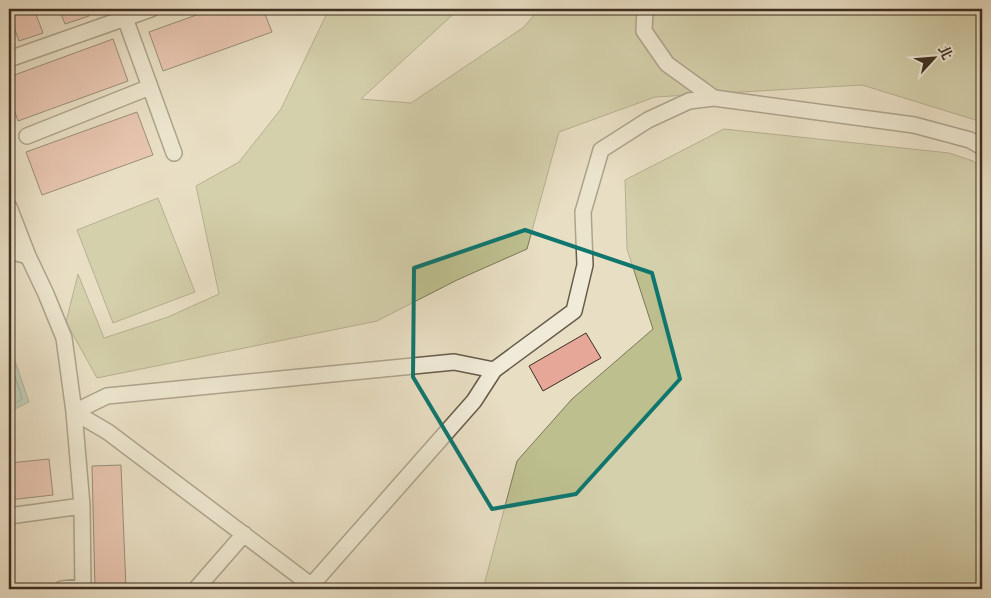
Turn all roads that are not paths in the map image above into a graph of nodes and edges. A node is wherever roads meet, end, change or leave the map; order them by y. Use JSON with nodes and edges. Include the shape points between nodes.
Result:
{"nodes":[{"id":1,"x":151,"y":9,"type":"edge"},
{"id":2,"x":645,"y":9,"type":"edge"},
{"id":3,"x":124,"y":18,"type":"junction"},
{"id":4,"x":9,"y":59,"type":"edge"},
{"id":5,"x":150,"y":87,"type":"junction"},
{"id":6,"x":714,"y":98,"type":"junction"},
{"id":7,"x":27,"y":136,"type":"dead end"},
{"id":8,"x":982,"y":146,"type":"edge"},
{"id":9,"x":174,"y":153,"type":"dead end"},
{"id":10,"x":9,"y":207,"type":"edge"},
{"id":11,"x":9,"y":251,"type":"edge"},
{"id":12,"x":28,"y":256,"type":"junction"},
{"id":13,"x":494,"y":370,"type":"junction"},
{"id":14,"x":74,"y":412,"type":"junction"},
{"id":15,"x":82,"y":506,"type":"junction"},
{"id":16,"x":9,"y":516,"type":"edge"},
{"id":17,"x":244,"y":534,"type":"junction"},
{"id":18,"x":83,"y":588,"type":"edge"},
{"id":19,"x":312,"y":588,"type":"edge"},
{"id":20,"x":62,"y":589,"type":"edge"},
{"id":21,"x":196,"y":589,"type":"edge"}],
"edges":[{"from":1,"to":3,"type":"street"},
{"from":2,"to":6,"type":"street","via":[[644,31],[667,64]]},
{"from":3,"to":4,"type":"street"},
{"from":3,"to":5,"type":"street"},
{"from":5,"to":7,"type":"street"},
{"from":5,"to":9,"type":"street"},
{"from":6,"to":8,"type":"street","via":[[914,125]]},
{"from":6,"to":13,"type":"street","via":[[690,101],[648,120],[601,150],[583,212],[584,265],[574,311]]},
{"from":10,"to":12,"type":"street"},
{"from":11,"to":12,"type":"street"},
{"from":12,"to":14,"type":"street","via":[[64,338]]},
{"from":13,"to":14,"type":"street","via":[[454,362],[107,396]]},
{"from":13,"to":19,"type":"street","via":[[474,401]]},
{"from":14,"to":15,"type":"street"},
{"from":14,"to":17,"type":"street","via":[[108,432]]},
{"from":15,"to":16,"type":"street"},
{"from":15,"to":18,"type":"street"},
{"from":17,"to":19,"type":"street"},
{"from":17,"to":21,"type":"street"},
{"from":18,"to":20,"type":"street"}]}
